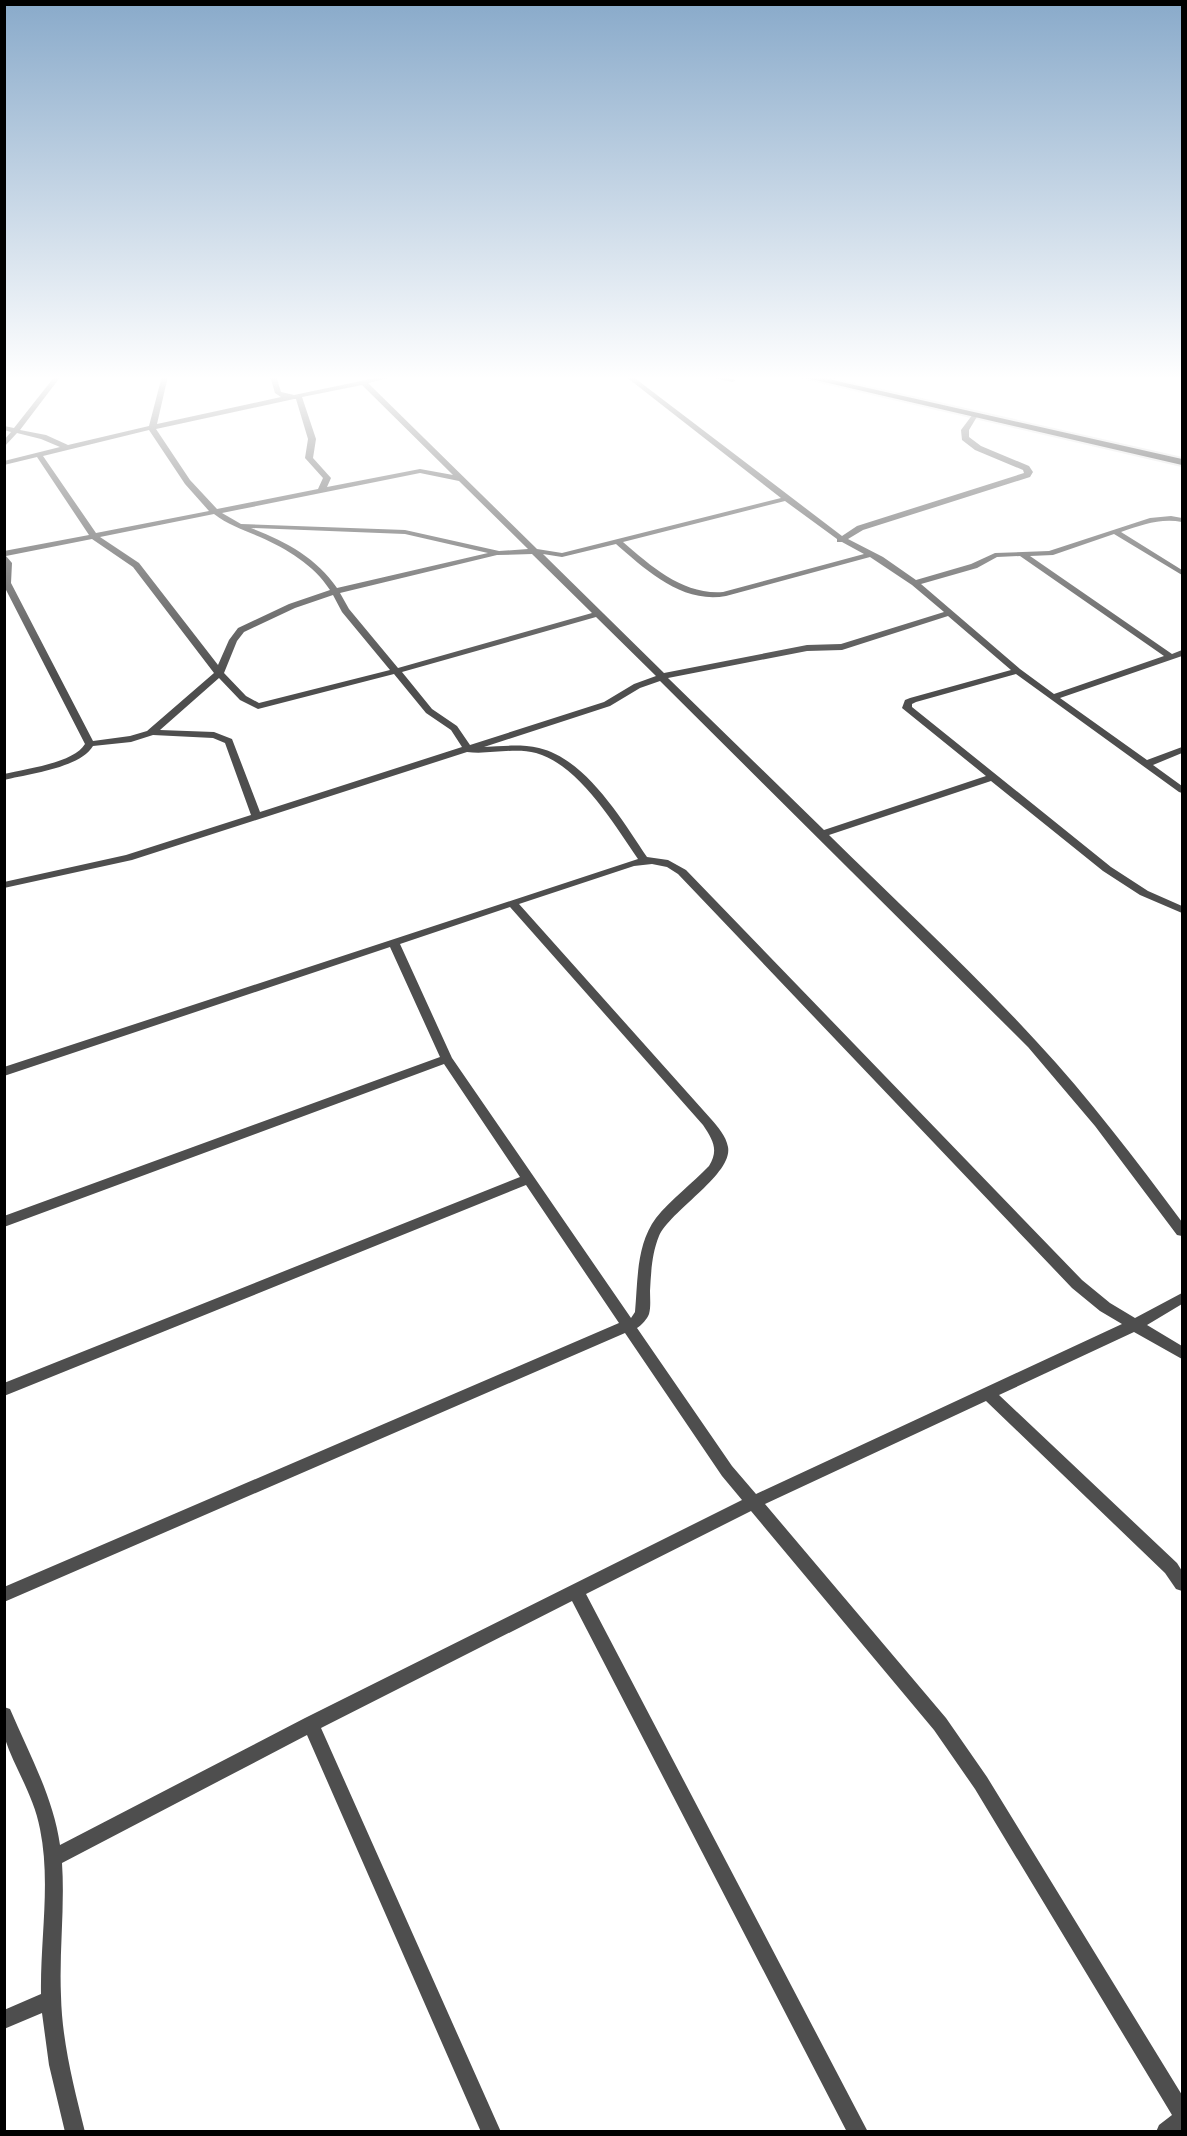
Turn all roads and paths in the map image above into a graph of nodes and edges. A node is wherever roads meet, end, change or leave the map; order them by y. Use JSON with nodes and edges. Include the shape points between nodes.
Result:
{"nodes":[{"id":1,"x":53,"y":476,"type":"edge"},
{"id":2,"x":185,"y":476,"type":"edge"},
{"id":3,"x":325,"y":476,"type":"edge"},
{"id":4,"x":395,"y":476,"type":"edge"},
{"id":5,"x":445,"y":476,"type":"edge"},
{"id":6,"x":459,"y":476,"type":"edge"},
{"id":7,"x":755,"y":476,"type":"edge"},
{"id":8,"x":1025,"y":476,"type":"edge"},
{"id":9,"x":462,"y":479,"type":"junction"},
{"id":10,"x":322,"y":489,"type":"junction"},
{"id":11,"x":785,"y":499,"type":"junction"},
{"id":12,"x":213,"y":511,"type":"junction"},
{"id":13,"x":1182,"y":520,"type":"edge"},
{"id":14,"x":236,"y":525,"type":"junction"},
{"id":15,"x":1116,"y":531,"type":"junction"},
{"id":16,"x":95,"y":537,"type":"junction"},
{"id":17,"x":840,"y":540,"type":"junction"},
{"id":18,"x":617,"y":541,"type":"junction"},
{"id":19,"x":531,"y":550,"type":"junction"},
{"id":20,"x":499,"y":552,"type":"junction"},
{"id":21,"x":1021,"y":553,"type":"junction"},
{"id":22,"x":871,"y":554,"type":"junction"},
{"id":23,"x":4,"y":556,"type":"edge"},
{"id":24,"x":1182,"y":573,"type":"edge"},
{"id":25,"x":915,"y":583,"type":"junction"},
{"id":26,"x":337,"y":591,"type":"junction"},
{"id":27,"x":949,"y":613,"type":"junction"},
{"id":28,"x":598,"y":614,"type":"junction"},
{"id":29,"x":1182,"y":653,"type":"edge"},
{"id":30,"x":1172,"y":657,"type":"junction"},
{"id":31,"x":397,"y":671,"type":"junction"},
{"id":32,"x":1017,"y":671,"type":"junction"},
{"id":33,"x":219,"y":674,"type":"junction"},
{"id":34,"x":663,"y":677,"type":"junction"},
{"id":35,"x":1053,"y":697,"type":"junction"},
{"id":36,"x":152,"y":732,"type":"junction"},
{"id":37,"x":90,"y":744,"type":"junction"},
{"id":38,"x":469,"y":750,"type":"junction"},
{"id":39,"x":1182,"y":750,"type":"edge"},
{"id":40,"x":1147,"y":764,"type":"junction"},
{"id":41,"x":4,"y":777,"type":"edge"},
{"id":42,"x":993,"y":777,"type":"junction"},
{"id":43,"x":1182,"y":790,"type":"edge"},
{"id":44,"x":257,"y":817,"type":"junction"},
{"id":45,"x":822,"y":834,"type":"junction"},
{"id":46,"x":644,"y":860,"type":"junction"},
{"id":47,"x":4,"y":885,"type":"edge"},
{"id":48,"x":512,"y":903,"type":"junction"},
{"id":49,"x":1182,"y":910,"type":"edge"},
{"id":50,"x":394,"y":944,"type":"junction"},
{"id":51,"x":447,"y":1059,"type":"junction"},
{"id":52,"x":4,"y":1072,"type":"edge"},
{"id":53,"x":529,"y":1179,"type":"junction"},
{"id":54,"x":4,"y":1222,"type":"edge"},
{"id":55,"x":1182,"y":1231,"type":"edge"},
{"id":56,"x":1182,"y":1298,"type":"edge"},
{"id":57,"x":1135,"y":1326,"type":"junction"},
{"id":58,"x":629,"y":1327,"type":"junction"},
{"id":59,"x":1182,"y":1353,"type":"edge"},
{"id":60,"x":4,"y":1390,"type":"edge"},
{"id":61,"x":987,"y":1393,"type":"junction"},
{"id":62,"x":752,"y":1503,"type":"junction"},
{"id":63,"x":1182,"y":1584,"type":"edge"},
{"id":64,"x":576,"y":1592,"type":"junction"},
{"id":65,"x":4,"y":1595,"type":"edge"},
{"id":66,"x":4,"y":1715,"type":"edge"},
{"id":67,"x":311,"y":1724,"type":"junction"},
{"id":68,"x":53,"y":1858,"type":"junction"},
{"id":69,"x":51,"y":1999,"type":"junction"},
{"id":70,"x":4,"y":2020,"type":"edge"},
{"id":71,"x":1182,"y":2112,"type":"edge"},
{"id":72,"x":1182,"y":2120,"type":"edge"},
{"id":73,"x":75,"y":2132,"type":"edge"},
{"id":74,"x":490,"y":2132,"type":"edge"},
{"id":75,"x":858,"y":2132,"type":"edge"},
{"id":76,"x":1166,"y":2132,"type":"edge"}],
"edges":[{"from":1,"to":16,"type":"street"},
{"from":2,"to":12,"type":"street"},
{"from":3,"to":10,"type":"street"},
{"from":4,"to":10,"type":"street"},
{"from":5,"to":9,"type":"street"},
{"from":6,"to":9,"type":"street"},
{"from":7,"to":11,"type":"street"},
{"from":8,"to":17,"type":"street","via":[[860,528]]},
{"from":9,"to":19,"type":"street"},
{"from":10,"to":12,"type":"street"},
{"from":11,"to":17,"type":"street"},
{"from":11,"to":18,"type":"street"},
{"from":12,"to":14,"type":"street"},
{"from":12,"to":16,"type":"street"},
{"from":13,"to":15,"type":"street","via":[[1160,518]]},
{"from":14,"to":20,"type":"street","via":[[405,532]]},
{"from":14,"to":26,"type":"street","via":[[270,538],[320,570]]},
{"from":15,"to":21,"type":"street","via":[[1050,553]]},
{"from":15,"to":24,"type":"street"},
{"from":16,"to":23,"type":"street"},
{"from":16,"to":33,"type":"street","via":[[136,566]]},
{"from":17,"to":22,"type":"street"},
{"from":18,"to":19,"type":"street","via":[[562,555]]},
{"from":18,"to":22,"type":"street","via":[[663,577],[705,597]]},
{"from":19,"to":20,"type":"street"},
{"from":19,"to":28,"type":"street"},
{"from":20,"to":26,"type":"street"},
{"from":21,"to":25,"type":"street","via":[[995,555],[975,566]]},
{"from":21,"to":30,"type":"street"},
{"from":22,"to":25,"type":"street"},
{"from":23,"to":37,"type":"street","via":[[8,563],[7,584]]},
{"from":25,"to":27,"type":"street"},
{"from":26,"to":31,"type":"street","via":[[345,610]]},
{"from":26,"to":33,"type":"street","via":[[292,606],[241,630]]},
{"from":27,"to":32,"type":"street"},
{"from":27,"to":34,"type":"street","via":[[853,645],[807,648]]},
{"from":28,"to":31,"type":"street"},
{"from":28,"to":34,"type":"street"},
{"from":29,"to":30,"type":"street"},
{"from":30,"to":35,"type":"street"},
{"from":31,"to":33,"type":"street","via":[[258,706],[243,698]]},
{"from":31,"to":38,"type":"street","via":[[429,711],[454,728]]},
{"from":32,"to":35,"type":"street"},
{"from":32,"to":42,"type":"street","via":[[906,705]]},
{"from":33,"to":36,"type":"street"},
{"from":34,"to":38,"type":"street","via":[[637,686],[607,704]]},
{"from":34,"to":45,"type":"street"},
{"from":35,"to":40,"type":"street"},
{"from":36,"to":37,"type":"street"},
{"from":36,"to":44,"type":"street","via":[[214,735],[229,741]]},
{"from":37,"to":41,"type":"street","via":[[89,750],[78,757]]},
{"from":38,"to":44,"type":"street"},
{"from":38,"to":46,"type":"street","via":[[538,751],[552,756],[584,780]]},
{"from":39,"to":40,"type":"street"},
{"from":40,"to":43,"type":"street"},
{"from":42,"to":45,"type":"street"},
{"from":42,"to":49,"type":"street","via":[[1124,882]]},
{"from":44,"to":47,"type":"street","via":[[128,858]]},
{"from":45,"to":55,"type":"street","via":[[1051,1063]]},
{"from":46,"to":48,"type":"street"},
{"from":46,"to":57,"type":"street","via":[[672,864],[682,872],[1077,1284]]},
{"from":48,"to":50,"type":"street"},
{"from":48,"to":58,"type":"street","via":[[707,1122],[722,1150],[719,1163],[656,1228],[648,1248],[642,1313]]},
{"from":50,"to":51,"type":"street"},
{"from":50,"to":52,"type":"street"},
{"from":51,"to":53,"type":"street"},
{"from":51,"to":54,"type":"street"},
{"from":53,"to":58,"type":"street"},
{"from":53,"to":60,"type":"street"},
{"from":56,"to":57,"type":"street"},
{"from":57,"to":59,"type":"street"},
{"from":57,"to":61,"type":"street"},
{"from":58,"to":62,"type":"street"},
{"from":58,"to":65,"type":"street"},
{"from":61,"to":62,"type":"street"},
{"from":61,"to":63,"type":"street","via":[[1171,1568]]},
{"from":62,"to":64,"type":"street"},
{"from":62,"to":71,"type":"street","via":[[952,1741],[1017,1839]]},
{"from":64,"to":67,"type":"street"},
{"from":64,"to":75,"type":"street"},
{"from":66,"to":68,"type":"street","via":[[41,1798]]},
{"from":67,"to":68,"type":"street"},
{"from":67,"to":74,"type":"street"},
{"from":68,"to":69,"type":"street"},
{"from":69,"to":70,"type":"street"},
{"from":69,"to":73,"type":"street"},
{"from":72,"to":76,"type":"street"}]}
